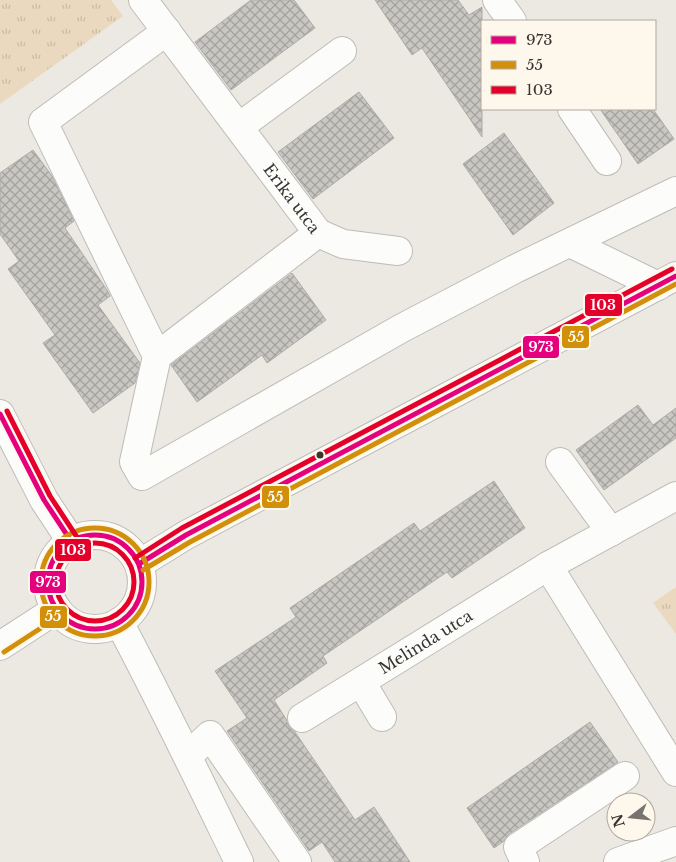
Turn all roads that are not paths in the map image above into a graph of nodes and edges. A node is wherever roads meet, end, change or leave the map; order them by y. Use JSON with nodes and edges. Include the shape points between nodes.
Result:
{"nodes":[{"id":1,"x":143,"y":0,"type":"edge"},
{"id":2,"x":497,"y":0,"type":"edge"},
{"id":3,"x":511,"y":20,"type":"edge"},
{"id":4,"x":167,"y":32,"type":"junction"},
{"id":5,"x":342,"y":51,"type":"dead end"},
{"id":6,"x":573,"y":110,"type":"edge"},
{"id":7,"x":239,"y":127,"type":"junction"},
{"id":8,"x":608,"y":161,"type":"dead end"},
{"id":9,"x":676,"y":191,"type":"edge"},
{"id":10,"x":318,"y":233,"type":"junction"},
{"id":11,"x":570,"y":243,"type":"junction"},
{"id":12,"x":398,"y":251,"type":"dead end"},
{"id":13,"x":667,"y":281,"type":"edge"},
{"id":14,"x":157,"y":356,"type":"junction"},
{"id":15,"x":0,"y":414,"type":"edge"},
{"id":16,"x":560,"y":462,"type":"dead end"},
{"id":17,"x":676,"y":496,"type":"edge"},
{"id":18,"x":611,"y":532,"type":"junction"},
{"id":19,"x":71,"y":542,"type":"junction"},
{"id":20,"x":139,"y":564,"type":"junction"},
{"id":21,"x":548,"y":566,"type":"junction"},
{"id":22,"x":57,"y":609,"type":"junction"},
{"id":23,"x":119,"y":622,"type":"junction"},
{"id":24,"x":0,"y":646,"type":"edge"},
{"id":25,"x":361,"y":682,"type":"junction"},
{"id":26,"x":382,"y":717,"type":"dead end"},
{"id":27,"x":302,"y":718,"type":"dead end"},
{"id":28,"x":188,"y":756,"type":"junction"},
{"id":29,"x":676,"y":772,"type":"edge"},
{"id":30,"x":625,"y":776,"type":"dead end"},
{"id":31,"x":676,"y":841,"type":"edge"},
{"id":32,"x":239,"y":862,"type":"edge"},
{"id":33,"x":297,"y":862,"type":"edge"},
{"id":34,"x":525,"y":862,"type":"edge"},
{"id":35,"x":618,"y":862,"type":"edge"}],
"edges":[{"from":1,"to":4,"type":"street","name":"Erika utca"},
{"from":2,"to":3,"type":"street"},
{"from":4,"to":7,"type":"street","name":"Erika utca"},
{"from":4,"to":14,"type":"street","via":[[43,122]]},
{"from":5,"to":7,"type":"street"},
{"from":6,"to":8,"type":"street"},
{"from":7,"to":10,"type":"street","name":"Erika utca"},
{"from":9,"to":11,"type":"street"},
{"from":10,"to":12,"type":"street","via":[[343,244]]},
{"from":10,"to":14,"type":"street","name":"Erika utca"},
{"from":11,"to":13,"type":"street"},
{"from":11,"to":14,"type":"street","via":[[402,328],[142,476],[134,462]]},
{"from":13,"to":20,"type":"street","via":[[186,535]]},
{"from":15,"to":19,"type":"street","via":[[44,500]]},
{"from":16,"to":18,"type":"street"},
{"from":17,"to":18,"type":"street","name":"Melinda utca"},
{"from":18,"to":21,"type":"street","name":"Melinda utca"},
{"from":19,"to":20,"type":"street","via":[[84,536],[110,538],[122,543]]},
{"from":19,"to":22,"type":"street","via":[[53,561],[49,574],[50,592]]},
{"from":20,"to":23,"type":"street","via":[[142,577],[137,603]]},
{"from":21,"to":25,"type":"street","name":"Melinda utca"},
{"from":21,"to":29,"type":"street"},
{"from":22,"to":23,"type":"street","via":[[68,620],[94,629]]},
{"from":22,"to":24,"type":"street"},
{"from":23,"to":28,"type":"street"},
{"from":25,"to":26,"type":"street"},
{"from":25,"to":27,"type":"street","name":"Melinda utca"},
{"from":28,"to":32,"type":"street"},
{"from":28,"to":33,"type":"street","via":[[210,735]]},
{"from":30,"to":34,"type":"street","via":[[518,847]]},
{"from":31,"to":35,"type":"street"}]}
